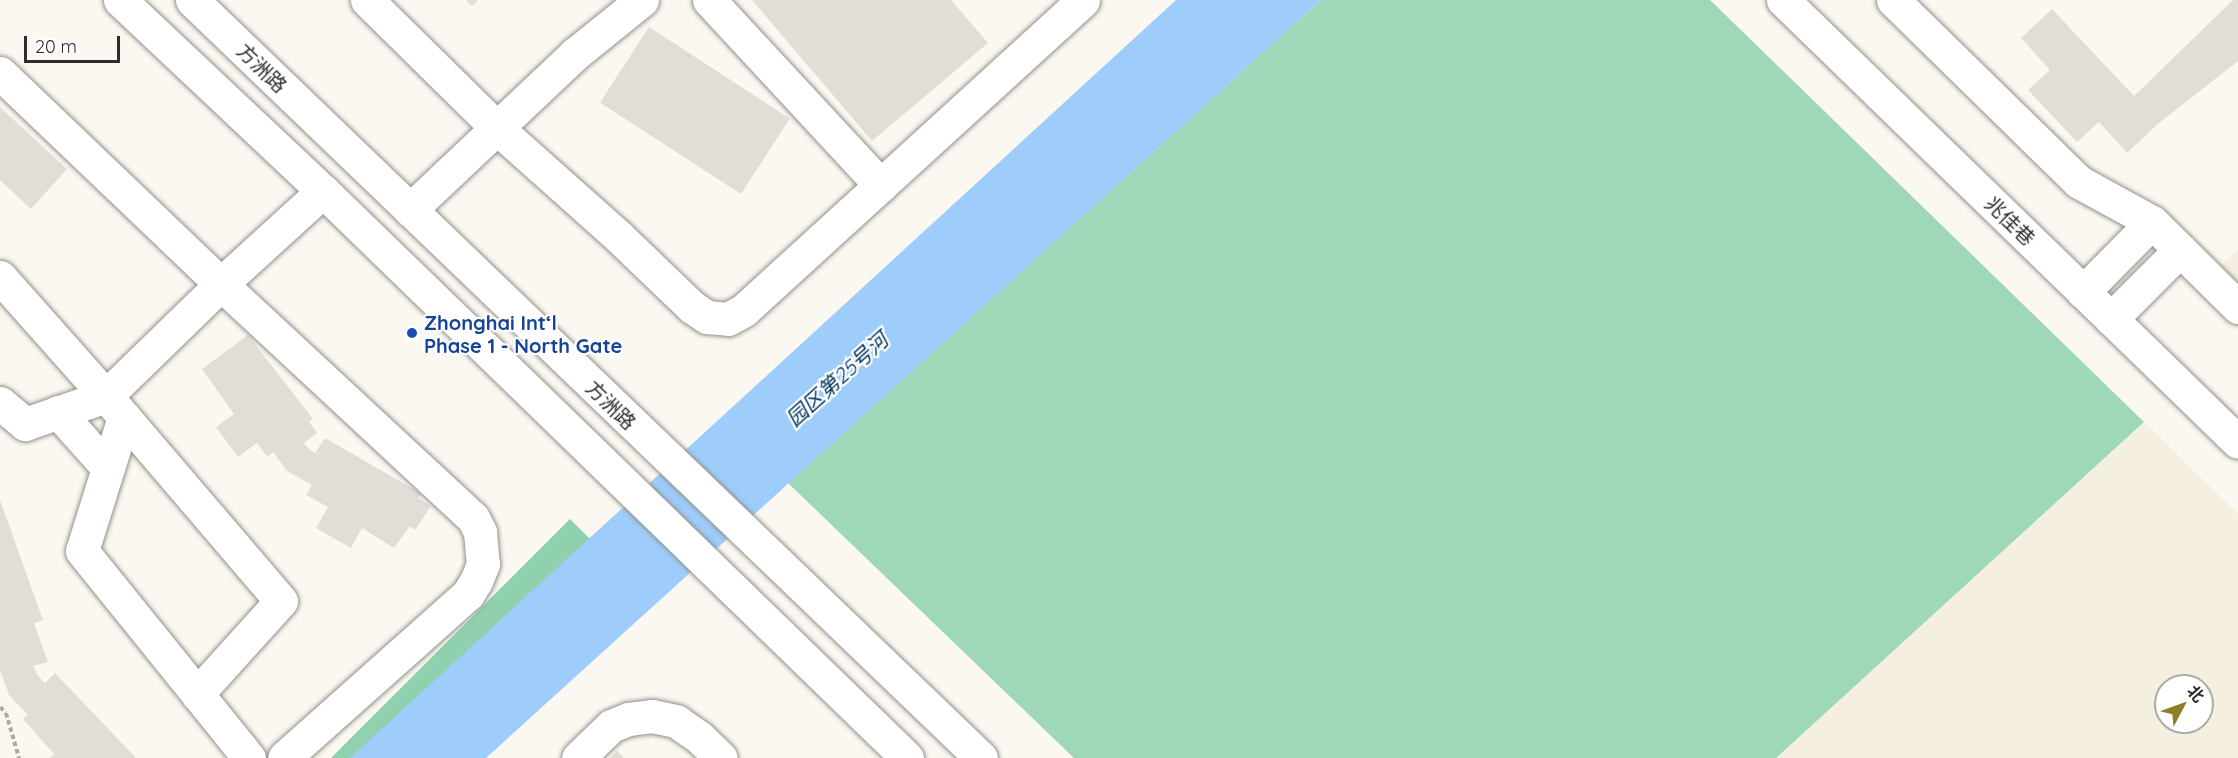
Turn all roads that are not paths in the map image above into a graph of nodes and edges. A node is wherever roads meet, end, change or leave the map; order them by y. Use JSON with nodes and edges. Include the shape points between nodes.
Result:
{"nodes":[{"id":1,"x":120,"y":0,"type":"edge"},
{"id":2,"x":192,"y":0,"type":"edge"},
{"id":3,"x":367,"y":0,"type":"edge"},
{"id":4,"x":642,"y":0,"type":"edge"},
{"id":5,"x":709,"y":0,"type":"edge"},
{"id":6,"x":1083,"y":0,"type":"edge"},
{"id":7,"x":1783,"y":0,"type":"edge"},
{"id":8,"x":1893,"y":0,"type":"edge"},
{"id":9,"x":0,"y":73,"type":"edge"},
{"id":10,"x":498,"y":129,"type":"junction"},
{"id":11,"x":881,"y":186,"type":"junction"},
{"id":12,"x":322,"y":191,"type":"junction"},
{"id":13,"x":410,"y":210,"type":"junction"},
{"id":14,"x":2152,"y":222,"type":"junction"},
{"id":15,"x":2180,"y":250,"type":"junction"},
{"id":16,"x":0,"y":277,"type":"edge"},
{"id":17,"x":221,"y":284,"type":"junction"},
{"id":18,"x":2083,"y":292,"type":"junction"},
{"id":19,"x":2238,"y":308,"type":"edge"},
{"id":20,"x":2111,"y":320,"type":"junction"},
{"id":21,"x":0,"y":403,"type":"edge"},
{"id":22,"x":115,"y":407,"type":"junction"},
{"id":23,"x":58,"y":412,"type":"junction"},
{"id":24,"x":2238,"y":442,"type":"edge"},
{"id":25,"x":108,"y":468,"type":"junction"},
{"id":26,"x":197,"y":694,"type":"junction"},
{"id":27,"x":249,"y":758,"type":"edge"},
{"id":28,"x":285,"y":758,"type":"edge"},
{"id":29,"x":578,"y":758,"type":"edge"},
{"id":30,"x":721,"y":758,"type":"edge"},
{"id":31,"x":907,"y":758,"type":"edge"},
{"id":32,"x":981,"y":758,"type":"edge"}],
"edges":[{"from":1,"to":12,"type":"street"},
{"from":2,"to":13,"type":"street","name":"方洲路"},
{"from":3,"to":10,"type":"street"},
{"from":4,"to":10,"type":"street","via":[[574,54]]},
{"from":5,"to":11,"type":"street"},
{"from":6,"to":11,"type":"street"},
{"from":7,"to":18,"type":"street","name":"兆佳巷"},
{"from":8,"to":14,"type":"street","via":[[2079,182]]},
{"from":9,"to":17,"type":"street"},
{"from":10,"to":11,"type":"street","via":[[707,317],[728,319],[744,310]]},
{"from":10,"to":13,"type":"street"},
{"from":12,"to":17,"type":"street"},
{"from":12,"to":31,"type":"street"},
{"from":13,"to":32,"type":"street","name":"方洲路"},
{"from":14,"to":15,"type":"street"},
{"from":14,"to":18,"type":"street"},
{"from":15,"to":19,"type":"street"},
{"from":15,"to":20,"type":"street"},
{"from":16,"to":22,"type":"street"},
{"from":17,"to":22,"type":"street"},
{"from":17,"to":28,"type":"street","via":[[473,518],[483,545],[483,564],[468,594]]},
{"from":18,"to":20,"type":"street","name":"兆佳巷"},
{"from":20,"to":24,"type":"street","name":"兆佳巷"},
{"from":21,"to":23,"type":"street","via":[[25,424]]},
{"from":22,"to":23,"type":"street"},
{"from":22,"to":25,"type":"street"},
{"from":22,"to":26,"type":"street","via":[[281,601]]},
{"from":23,"to":25,"type":"street"},
{"from":25,"to":26,"type":"street","via":[[82,551]]},
{"from":26,"to":27,"type":"street"},
{"from":29,"to":30,"type":"street","via":[[611,726],[652,716],[676,721]]}]}
